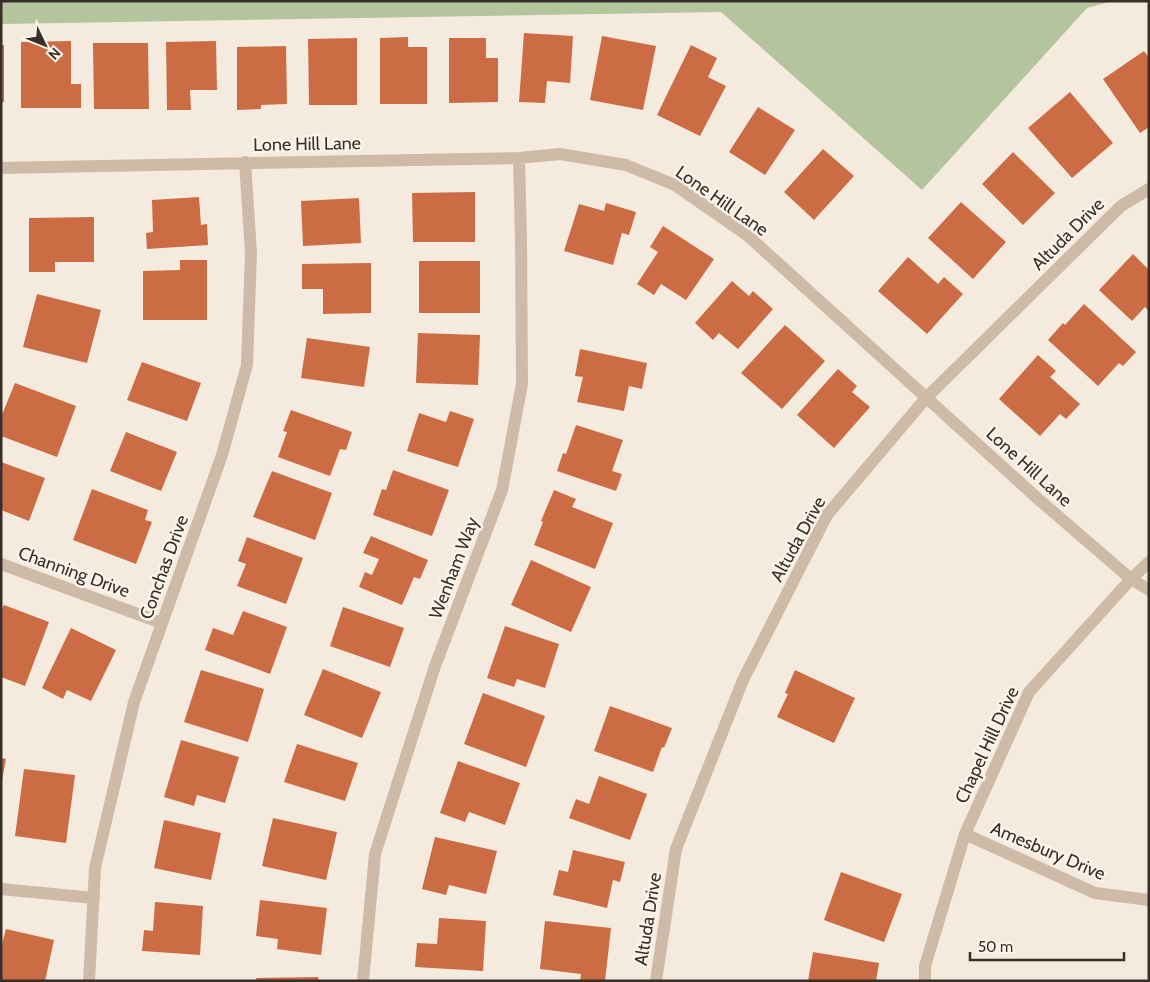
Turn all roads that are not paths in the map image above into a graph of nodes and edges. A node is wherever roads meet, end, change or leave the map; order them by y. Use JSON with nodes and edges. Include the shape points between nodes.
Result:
{"nodes":[{"id":1,"x":519,"y":158,"type":"junction"},
{"id":2,"x":245,"y":162,"type":"junction"},
{"id":3,"x":1,"y":168,"type":"edge"},
{"id":4,"x":1149,"y":189,"type":"edge"},
{"id":5,"x":926,"y":398,"type":"junction"},
{"id":6,"x":1149,"y":562,"type":"edge"},
{"id":7,"x":1,"y":564,"type":"edge"},
{"id":8,"x":1131,"y":578,"type":"junction"},
{"id":9,"x":1149,"y":590,"type":"edge"},
{"id":10,"x":162,"y":623,"type":"junction"},
{"id":11,"x":965,"y":834,"type":"junction"},
{"id":12,"x":1,"y":889,"type":"edge"},
{"id":13,"x":94,"y":898,"type":"junction"},
{"id":14,"x":1149,"y":900,"type":"edge"},
{"id":15,"x":89,"y":981,"type":"edge"},
{"id":16,"x":363,"y":981,"type":"edge"},
{"id":17,"x":656,"y":981,"type":"edge"},
{"id":18,"x":925,"y":981,"type":"edge"}],
"edges":[{"from":1,"to":2,"type":"street","name":"Lone Hill Lane"},
{"from":1,"to":5,"type":"street","name":"Lone Hill Lane","via":[[560,154],[626,165],[675,185],[747,235]]},
{"from":1,"to":16,"type":"street","name":"Wenham Way","via":[[522,384],[504,481],[435,666],[374,854]]},
{"from":2,"to":3,"type":"street","name":"Lone Hill Lane"},
{"from":2,"to":10,"type":"street","name":"Conchas Drive","via":[[251,253],[247,365],[222,455]]},
{"from":4,"to":5,"type":"street","name":"Altuda Drive","via":[[1121,206]]},
{"from":5,"to":8,"type":"street","name":"Lone Hill Lane"},
{"from":5,"to":17,"type":"street","name":"Altuda Drive","via":[[827,515],[743,680],[676,849]]},
{"from":6,"to":8,"type":"street","name":"Chapel Hill Drive"},
{"from":7,"to":10,"type":"street","name":"Channing Drive"},
{"from":8,"to":9,"type":"street","name":"Lone Hill Lane"},
{"from":8,"to":11,"type":"street","name":"Chapel Hill Drive","via":[[1029,692]]},
{"from":10,"to":13,"type":"street","name":"Conchas Drive","via":[[134,702],[95,868]]},
{"from":11,"to":14,"type":"street","name":"Amesbury Drive","via":[[1095,893]]},
{"from":11,"to":18,"type":"street","name":"Chapel Hill Drive","via":[[925,966]]},
{"from":12,"to":13,"type":"street"},
{"from":13,"to":15,"type":"street","name":"Conchas Drive"}]}
